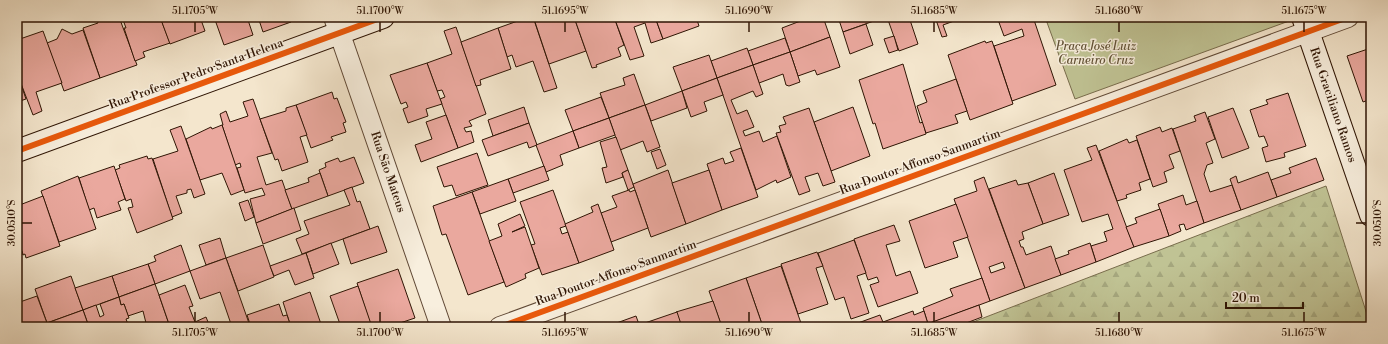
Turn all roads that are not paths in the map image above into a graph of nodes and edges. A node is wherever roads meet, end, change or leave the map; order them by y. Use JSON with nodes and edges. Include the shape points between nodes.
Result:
{"nodes":[{"id":1,"x":382,"y":17,"type":"edge"},
{"id":2,"x":1348,"y":17,"type":"edge"},
{"id":3,"x":1306,"y":24,"type":"edge"},
{"id":4,"x":337,"y":25,"type":"edge"},
{"id":5,"x":17,"y":151,"type":"edge"},
{"id":6,"x":1371,"y":215,"type":"edge"},
{"id":7,"x":441,"y":327,"type":"edge"},
{"id":8,"x":500,"y":327,"type":"edge"}],
"edges":[{"from":1,"to":4,"type":"street","name":"Rua Professor Pedro Santa Helena"},
{"from":2,"to":3,"type":"street","name":"Rua Doutor Affonso Sanmartim"},
{"from":3,"to":6,"type":"street","name":"Rua Graciliano Ramos"},
{"from":3,"to":8,"type":"street","name":"Rua Doutor Affonso Sanmartim"},
{"from":4,"to":5,"type":"street","name":"Rua Professor Pedro Santa Helena"},
{"from":4,"to":7,"type":"street","name":"Rua São Mateus"}]}
